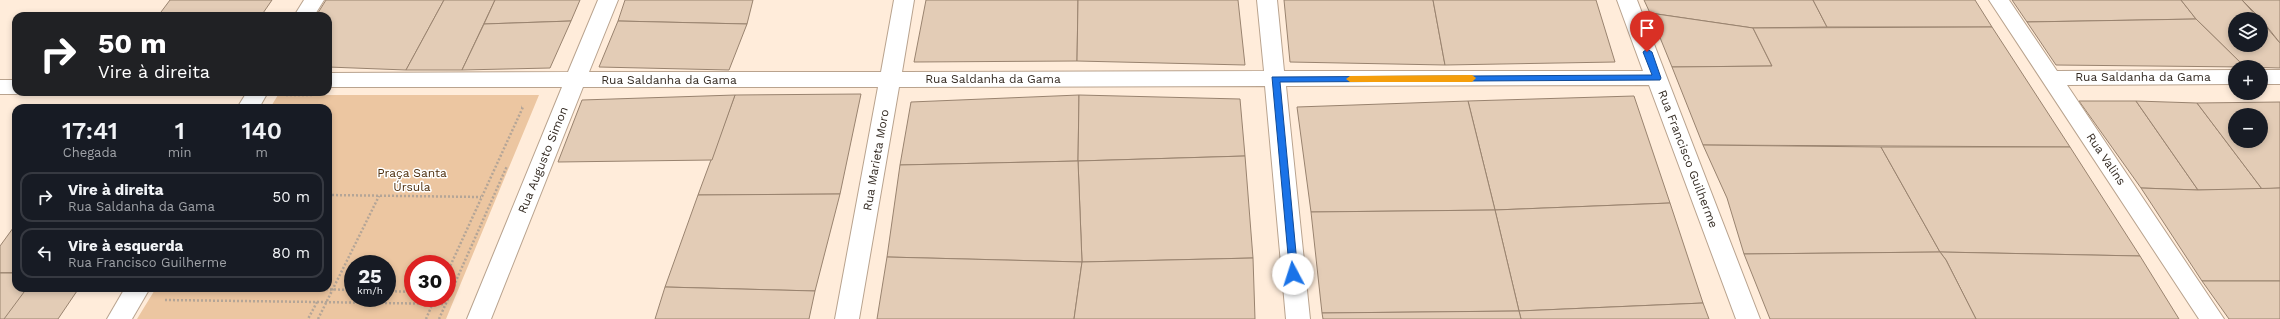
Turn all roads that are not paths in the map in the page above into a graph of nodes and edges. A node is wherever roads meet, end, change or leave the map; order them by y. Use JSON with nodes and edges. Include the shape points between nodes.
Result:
{"nodes":[{"id":1,"x":314,"y":0,"type":"edge"},
{"id":2,"x":608,"y":0,"type":"edge"},
{"id":3,"x":904,"y":0,"type":"edge"},
{"id":4,"x":1267,"y":0,"type":"edge"},
{"id":5,"x":1627,"y":0,"type":"edge"},
{"id":6,"x":1999,"y":0,"type":"edge"},
{"id":7,"x":306,"y":12,"type":"edge"},
{"id":8,"x":2228,"y":77,"type":"edge"},
{"id":9,"x":2268,"y":77,"type":"edge"},
{"id":10,"x":2280,"y":77,"type":"edge"},
{"id":11,"x":1657,"y":78,"type":"junction"},
{"id":12,"x":2051,"y":78,"type":"junction"},
{"id":13,"x":1275,"y":79,"type":"junction"},
{"id":14,"x":575,"y":80,"type":"junction"},
{"id":15,"x":890,"y":80,"type":"junction"},
{"id":16,"x":0,"y":87,"type":"edge"},
{"id":17,"x":12,"y":87,"type":"edge"},
{"id":18,"x":332,"y":88,"type":"edge"},
{"id":19,"x":136,"y":292,"type":"edge"},
{"id":20,"x":120,"y":319,"type":"edge"},
{"id":21,"x":478,"y":319,"type":"edge"},
{"id":22,"x":847,"y":319,"type":"edge"},
{"id":23,"x":1298,"y":319,"type":"edge"},
{"id":24,"x":1748,"y":319,"type":"edge"},
{"id":25,"x":2212,"y":319,"type":"edge"}],
"edges":[{"from":1,"to":7,"type":"street"},
{"from":2,"to":14,"type":"street","name":"Rua Augusto Simon"},
{"from":3,"to":15,"type":"street","name":"Rua Marieta Moro"},
{"from":4,"to":13,"type":"street"},
{"from":5,"to":11,"type":"street","name":"Rua Francisco Guilherme"},
{"from":6,"to":12,"type":"street","name":"Rua Valins"},
{"from":8,"to":12,"type":"street","name":"Rua Saldanha da Gama"},
{"from":9,"to":10,"type":"street"},
{"from":11,"to":13,"type":"street","name":"Rua Saldanha da Gama"},
{"from":11,"to":24,"type":"street","name":"Rua Francisco Guilherme"},
{"from":12,"to":25,"type":"street","name":"Rua Valins"},
{"from":13,"to":15,"type":"street","name":"Rua Saldanha da Gama"},
{"from":13,"to":23,"type":"street"},
{"from":14,"to":15,"type":"street","name":"Rua Saldanha da Gama"},
{"from":14,"to":18,"type":"street","name":"Rua Saldanha da Gama"},
{"from":14,"to":21,"type":"street","name":"Rua Augusto Simon"},
{"from":15,"to":22,"type":"street","name":"Rua Marieta Moro"},
{"from":16,"to":17,"type":"street"},
{"from":19,"to":20,"type":"street"}]}
